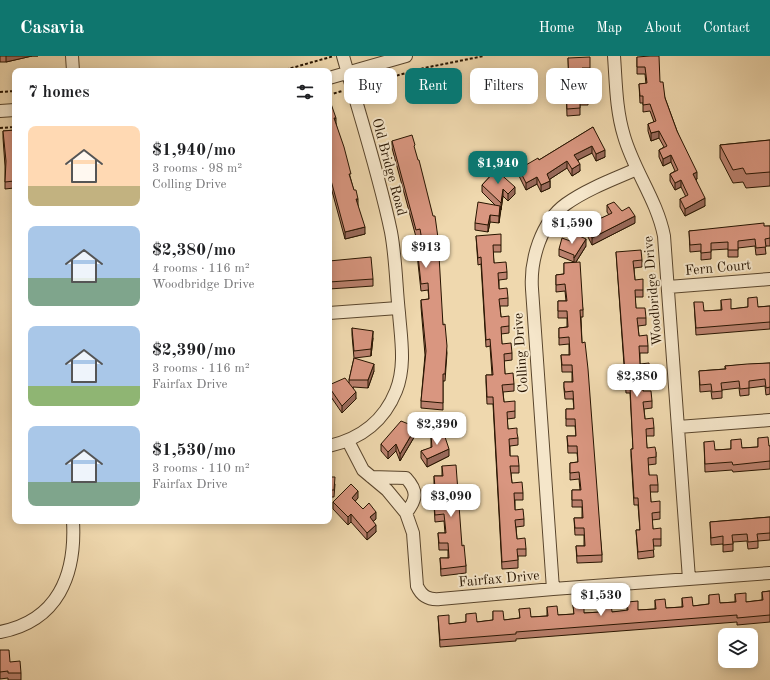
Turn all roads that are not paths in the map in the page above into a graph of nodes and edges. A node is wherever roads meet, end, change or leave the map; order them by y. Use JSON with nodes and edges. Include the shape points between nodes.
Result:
{"nodes":[{"id":1,"x":72,"y":56,"type":"edge"},
{"id":2,"x":343,"y":56,"type":"edge"},
{"id":3,"x":406,"y":56,"type":"edge"},
{"id":4,"x":614,"y":56,"type":"edge"},
{"id":5,"x":73,"y":68,"type":"edge"},
{"id":6,"x":346,"y":68,"type":"edge"},
{"id":7,"x":364,"y":68,"type":"edge"},
{"id":8,"x":344,"y":74,"type":"edge"},
{"id":9,"x":332,"y":77,"type":"edge"},
{"id":10,"x":355,"y":104,"type":"edge"},
{"id":11,"x":12,"y":110,"type":"edge"},
{"id":12,"x":0,"y":112,"type":"edge"},
{"id":13,"x":637,"y":169,"type":"junction"},
{"id":14,"x":770,"y":279,"type":"edge"},
{"id":15,"x":668,"y":287,"type":"junction"},
{"id":16,"x":398,"y":308,"type":"junction"},
{"id":17,"x":332,"y":313,"type":"edge"},
{"id":18,"x":770,"y":420,"type":"edge"},
{"id":19,"x":678,"y":427,"type":"junction"},
{"id":20,"x":348,"y":441,"type":"junction"},
{"id":21,"x":332,"y":445,"type":"edge"},
{"id":22,"x":371,"y":477,"type":"junction"},
{"id":23,"x":406,"y":512,"type":"junction"},
{"id":24,"x":73,"y":524,"type":"edge"},
{"id":25,"x":770,"y":573,"type":"edge"},
{"id":26,"x":689,"y":579,"type":"junction"},
{"id":27,"x":553,"y":589,"type":"junction"},
{"id":28,"x":0,"y":632,"type":"edge"}],
"edges":[{"from":1,"to":5,"type":"street"},
{"from":2,"to":6,"type":"street","name":"Old Bridge Road"},
{"from":3,"to":7,"type":"street"},
{"from":4,"to":13,"type":"street","name":"Woodbridge Drive","via":[[619,113],[624,136]]},
{"from":8,"to":9,"type":"street"},
{"from":10,"to":16,"type":"street","name":"Old Bridge Road","via":[[390,230],[396,266]]},
{"from":11,"to":12,"type":"street"},
{"from":13,"to":15,"type":"street","name":"Woodbridge Drive","via":[[661,223]]},
{"from":13,"to":27,"type":"street","name":"Colling Drive","via":[[565,205],[541,239],[532,268]]},
{"from":14,"to":15,"type":"street","name":"Fern Court"},
{"from":15,"to":19,"type":"street","name":"Woodbridge Drive"},
{"from":16,"to":17,"type":"street"},
{"from":16,"to":20,"type":"street","name":"Old Bridge Road","via":[[402,361],[398,384],[388,408],[378,421]]},
{"from":18,"to":19,"type":"street"},
{"from":19,"to":26,"type":"street","name":"Woodbridge Drive"},
{"from":20,"to":21,"type":"street","name":"Old Bridge Road"},
{"from":20,"to":22,"type":"street","name":"Fairfax Drive","via":[[359,464]]},
{"from":22,"to":23,"type":"street","name":"Fairfax Drive","via":[[387,490]]},
{"from":22,"to":23,"type":"street","via":[[406,478],[414,487],[415,496]]},
{"from":23,"to":27,"type":"street","name":"Fairfax Drive","via":[[413,533],[418,586],[420,594],[427,598],[437,600]]},
{"from":24,"to":28,"type":"street","via":[[74,551],[68,577],[62,588],[47,608],[35,618],[24,625]]},
{"from":25,"to":26,"type":"street","name":"Fairfax Drive"},
{"from":26,"to":27,"type":"street","name":"Fairfax Drive"}]}
